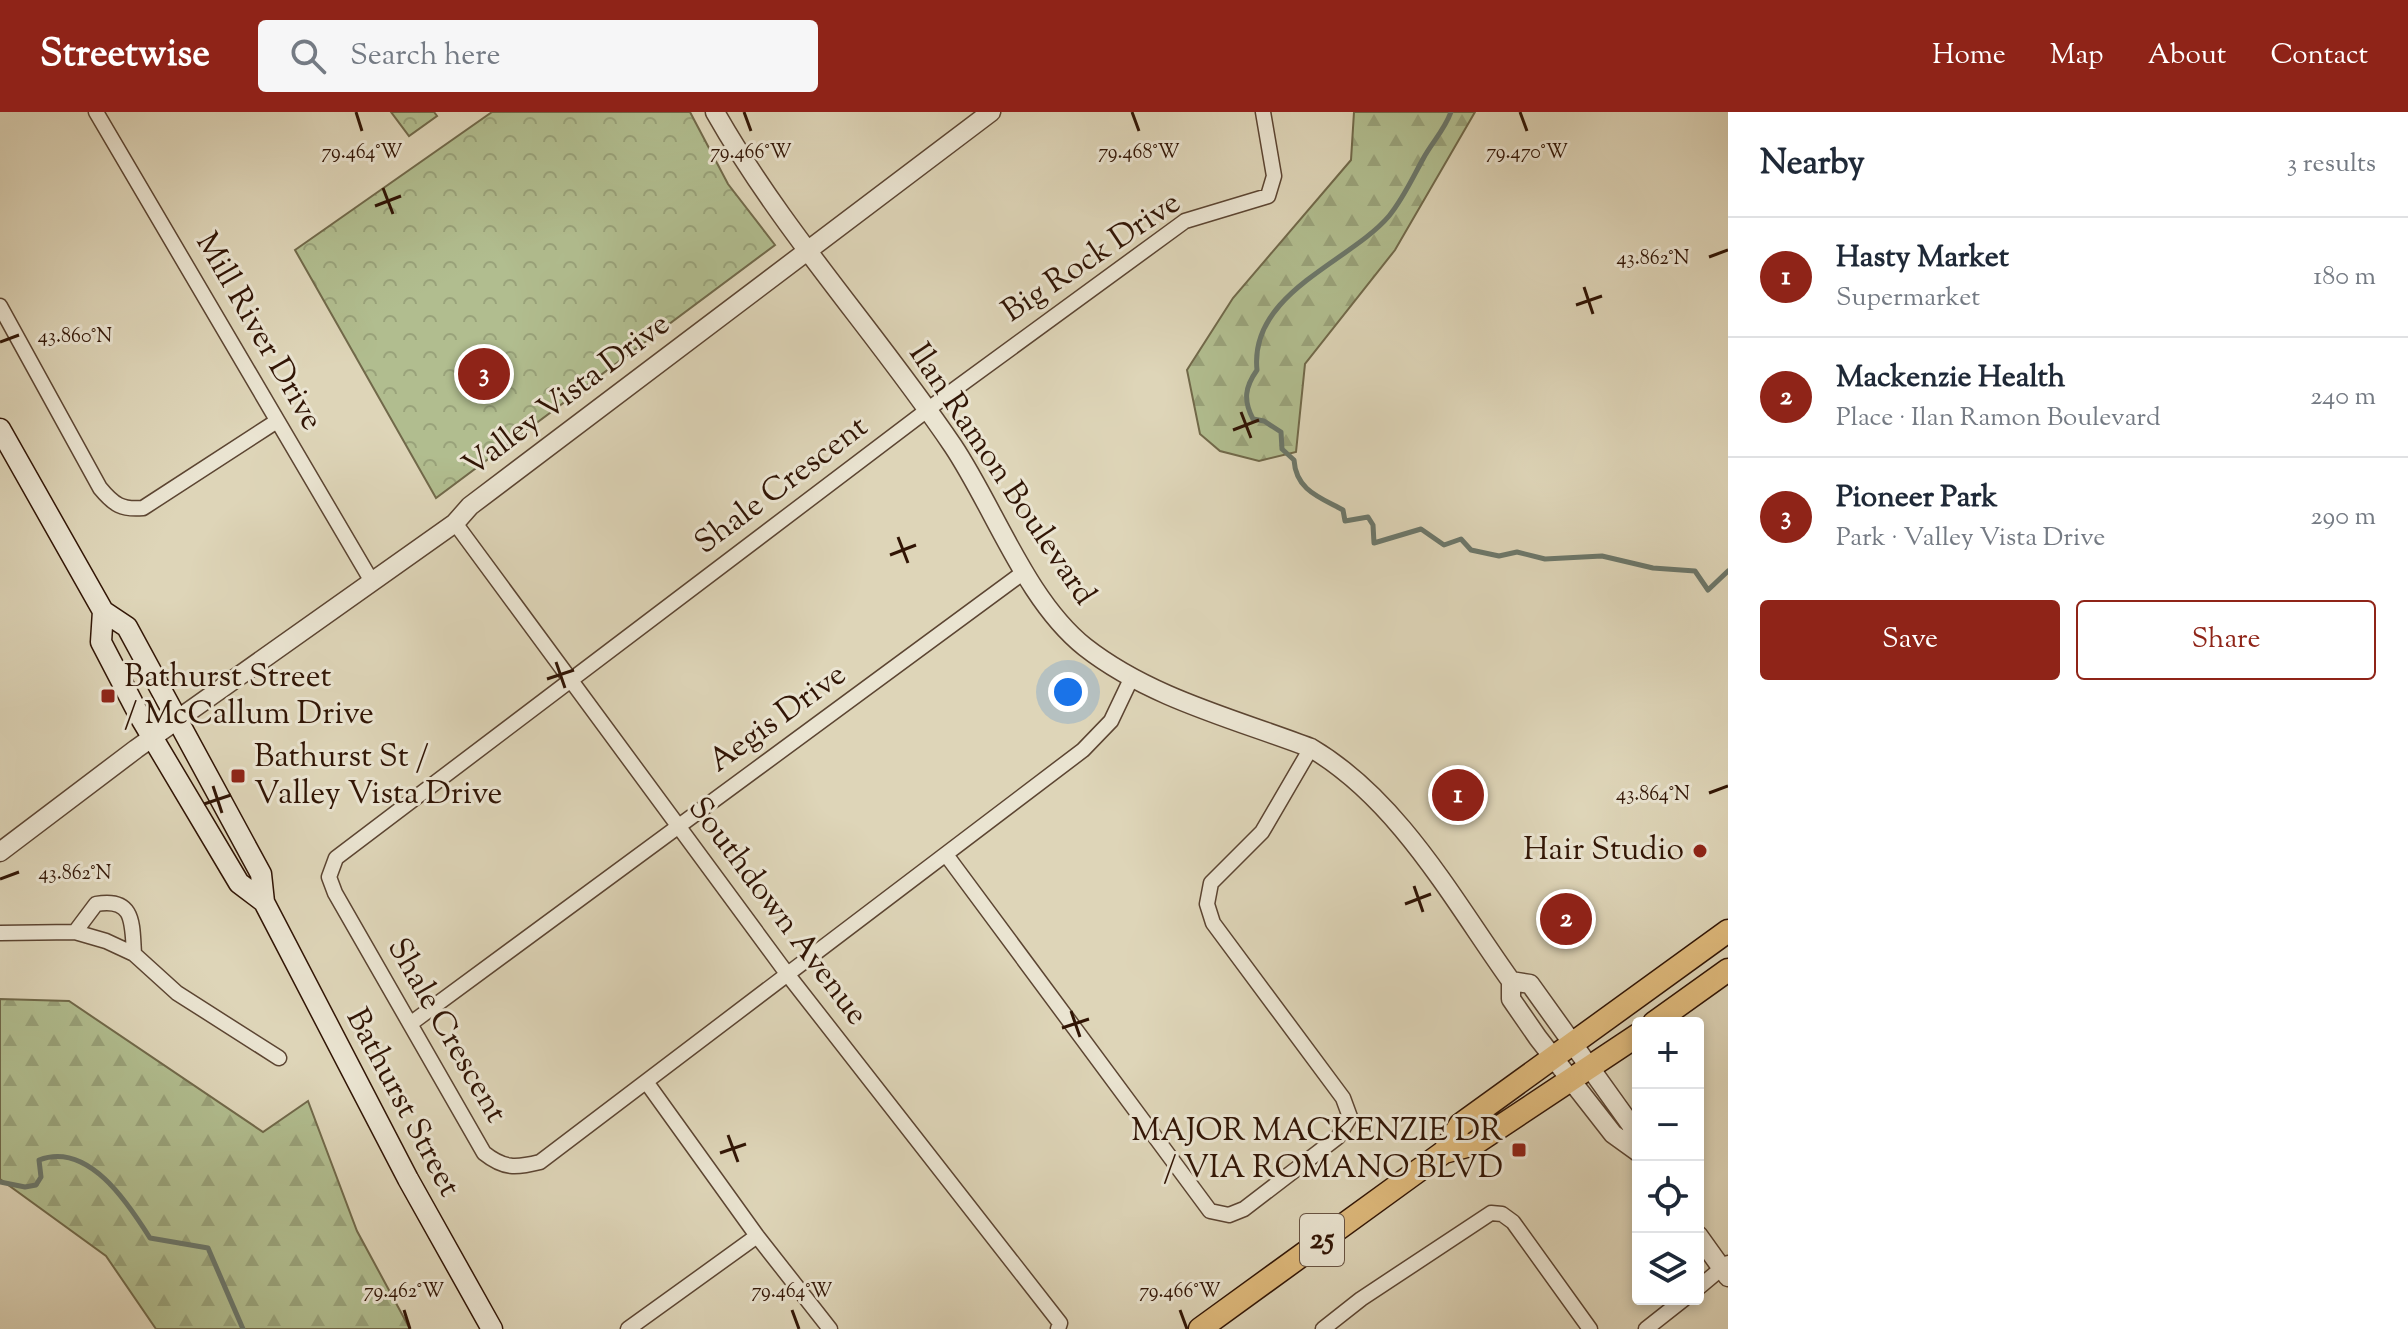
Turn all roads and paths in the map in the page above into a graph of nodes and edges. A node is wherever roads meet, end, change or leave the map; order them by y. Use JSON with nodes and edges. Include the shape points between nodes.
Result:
{"nodes":[{"id":1,"x":96,"y":112,"type":"edge"},
{"id":2,"x":715,"y":112,"type":"edge"},
{"id":3,"x":991,"y":112,"type":"edge"},
{"id":4,"x":1263,"y":112,"type":"edge"},
{"id":5,"x":807,"y":252,"type":"junction"},
{"id":6,"x":0,"y":306,"type":"edge"},
{"id":7,"x":928,"y":409,"type":"junction"},
{"id":8,"x":277,"y":421,"type":"junction"},
{"id":9,"x":0,"y":429,"type":"edge"},
{"id":10,"x":455,"y":523,"type":"junction"},
{"id":11,"x":1024,"y":572,"type":"junction"},
{"id":12,"x":371,"y":580,"type":"junction"},
{"id":13,"x":103,"y":611,"type":"junction"},
{"id":14,"x":1131,"y":679,"type":"junction"},
{"id":15,"x":571,"y":682,"type":"junction"},
{"id":16,"x":177,"y":724,"type":"junction"},
{"id":17,"x":153,"y":738,"type":"junction"},
{"id":18,"x":1311,"y":748,"type":"junction"},
{"id":19,"x":678,"y":828,"type":"junction"},
{"id":20,"x":0,"y":852,"type":"edge"},
{"id":21,"x":947,"y":856,"type":"junction"},
{"id":22,"x":264,"y":902,"type":"junction"},
{"id":23,"x":1728,"y":931,"type":"edge"},
{"id":24,"x":75,"y":932,"type":"junction"},
{"id":25,"x":0,"y":933,"type":"edge"},
{"id":26,"x":134,"y":954,"type":"junction"},
{"id":27,"x":1728,"y":970,"type":"edge"},
{"id":28,"x":788,"y":975,"type":"junction"},
{"id":29,"x":1511,"y":981,"type":"junction"},
{"id":30,"x":1662,"y":1017,"type":"edge"},
{"id":31,"x":410,"y":1024,"type":"junction"},
{"id":32,"x":1632,"y":1039,"type":"edge"},
{"id":33,"x":1573,"y":1044,"type":"junction"},
{"id":34,"x":279,"y":1058,"type":"dead end"},
{"id":35,"x":1554,"y":1058,"type":"junction"},
{"id":36,"x":1589,"y":1067,"type":"junction"},
{"id":37,"x":1570,"y":1080,"type":"junction"},
{"id":38,"x":647,"y":1083,"type":"junction"},
{"id":39,"x":1632,"y":1129,"type":"edge"},
{"id":40,"x":1632,"y":1146,"type":"edge"},
{"id":41,"x":1444,"y":1152,"type":"junction"},
{"id":42,"x":757,"y":1236,"type":"junction"},
{"id":43,"x":1704,"y":1242,"type":"edge"},
{"id":44,"x":1726,"y":1269,"type":"edge"},
{"id":45,"x":1704,"y":1284,"type":"edge"},
{"id":46,"x":1676,"y":1305,"type":"edge"},
{"id":47,"x":492,"y":1329,"type":"edge"},
{"id":48,"x":628,"y":1329,"type":"edge"},
{"id":49,"x":830,"y":1329,"type":"edge"},
{"id":50,"x":1058,"y":1329,"type":"edge"},
{"id":51,"x":1200,"y":1329,"type":"edge"},
{"id":52,"x":1323,"y":1329,"type":"edge"},
{"id":53,"x":1590,"y":1329,"type":"edge"},
{"id":54,"x":1646,"y":1329,"type":"edge"}],
"edges":[{"from":1,"to":8,"type":"street","name":"Mill River Drive"},
{"from":2,"to":5,"type":"street","name":"Ilan Ramon Boulevard","via":[[746,168]]},
{"from":3,"to":5,"type":"street","name":"Valley Vista Drive"},
{"from":4,"to":7,"type":"street","name":"Big Rock Drive","via":[[1274,176],[1268,196],[1185,221]]},
{"from":5,"to":7,"type":"street","name":"Ilan Ramon Boulevard"},
{"from":5,"to":10,"type":"street","name":"Valley Vista Drive","via":[[470,506]]},
{"from":6,"to":8,"type":"street","via":[[100,488],[114,504],[143,508]]},
{"from":7,"to":11,"type":"street","name":"Ilan Ramon Boulevard","via":[[976,481]]},
{"from":7,"to":15,"type":"street","name":"Shale Crescent"},
{"from":8,"to":12,"type":"street","name":"Mill River Drive"},
{"from":9,"to":13,"type":"main road","name":"Bathurst Street"},
{"from":10,"to":12,"type":"street","name":"Valley Vista Drive"},
{"from":10,"to":15,"type":"street","name":"Southdown Avenue"},
{"from":11,"to":14,"type":"street","name":"Ilan Ramon Boulevard","via":[[1083,646]]},
{"from":11,"to":19,"type":"street","name":"Aegis Drive"},
{"from":12,"to":16,"type":"street","name":"Valley Vista Drive"},
{"from":13,"to":16,"type":"main road","name":"Bathurst Street","via":[[127,627]]},
{"from":13,"to":17,"type":"main road","name":"Bathurst Street","via":[[101,642]]},
{"from":14,"to":18,"type":"street","name":"Ilan Ramon Boulevard"},
{"from":14,"to":21,"type":"street","name":"Shale Crescent","via":[[1111,721],[1083,750]]},
{"from":15,"to":19,"type":"street","name":"Southdown Avenue"},
{"from":15,"to":31,"type":"street","name":"Shale Crescent","via":[[336,858],[329,877],[335,893]]},
{"from":16,"to":17,"type":"street","name":"Valley Vista Drive"},
{"from":16,"to":22,"type":"main road","name":"Bathurst Street","via":[[261,874]]},
{"from":17,"to":20,"type":"street","name":"Valley Vista Drive"},
{"from":17,"to":22,"type":"main road","name":"Bathurst Street","via":[[239,883]]},
{"from":18,"to":21,"type":"street","via":[[1262,832],[1211,883],[1207,904],[1213,923],[1343,1098],[1350,1117],[1338,1137],[1229,1215],[1210,1211]]},
{"from":18,"to":29,"type":"street","name":"Ilan Ramon Boulevard","via":[[1334,761],[1397,821]]},
{"from":19,"to":28,"type":"street","name":"Southdown Avenue"},
{"from":19,"to":31,"type":"street","name":"Aegis Drive"},
{"from":21,"to":28,"type":"street","name":"Shale Crescent"},
{"from":22,"to":47,"type":"main road","name":"Bathurst Street"},
{"from":23,"to":33,"type":"main road","number":"25"},
{"from":24,"to":25,"type":"street"},
{"from":24,"to":26,"type":"street"},
{"from":24,"to":26,"type":"street","via":[[96,904],[112,901],[126,909],[132,922]]},
{"from":26,"to":34,"type":"street","via":[[177,993]]},
{"from":27,"to":30,"type":"main road"},
{"from":28,"to":38,"type":"street","name":"Shale Crescent"},
{"from":28,"to":50,"type":"street","name":"Southdown Avenue","via":[[1060,1323]]},
{"from":29,"to":33,"type":"street","name":"Ilan Ramon Boulevard","via":[[1530,984]]},
{"from":29,"to":35,"type":"street","name":"Ilan Ramon Boulevard","via":[[1511,999]]},
{"from":31,"to":38,"type":"street","name":"Shale Crescent","via":[[484,1153],[515,1169],[540,1162]]},
{"from":32,"to":36,"type":"main road","number":"25"},
{"from":33,"to":35,"type":"main road","number":"25"},
{"from":33,"to":36,"type":"street","name":"Ilan Ramon Boulevard"},
{"from":35,"to":37,"type":"street","name":"Ilan Ramon Boulevard"},
{"from":35,"to":41,"type":"main road","number":"25","via":[[1460,1125]]},
{"from":36,"to":37,"type":"main road","number":"25"},
{"from":36,"to":39,"type":"street","name":"Ilan Ramon Boulevard"},
{"from":37,"to":40,"type":"street","name":"Ilan Ramon Boulevard","via":[[1613,1134]]},
{"from":37,"to":41,"type":"main road","number":"25","via":[[1474,1144]]},
{"from":38,"to":42,"type":"street"},
{"from":41,"to":51,"type":"main road","number":"25"},
{"from":42,"to":48,"type":"street"},
{"from":42,"to":49,"type":"street"},
{"from":43,"to":44,"type":"street"},
{"from":44,"to":45,"type":"street"},
{"from":46,"to":54,"type":"street"},
{"from":52,"to":53,"type":"street","via":[[1491,1213],[1513,1222]]}]}
